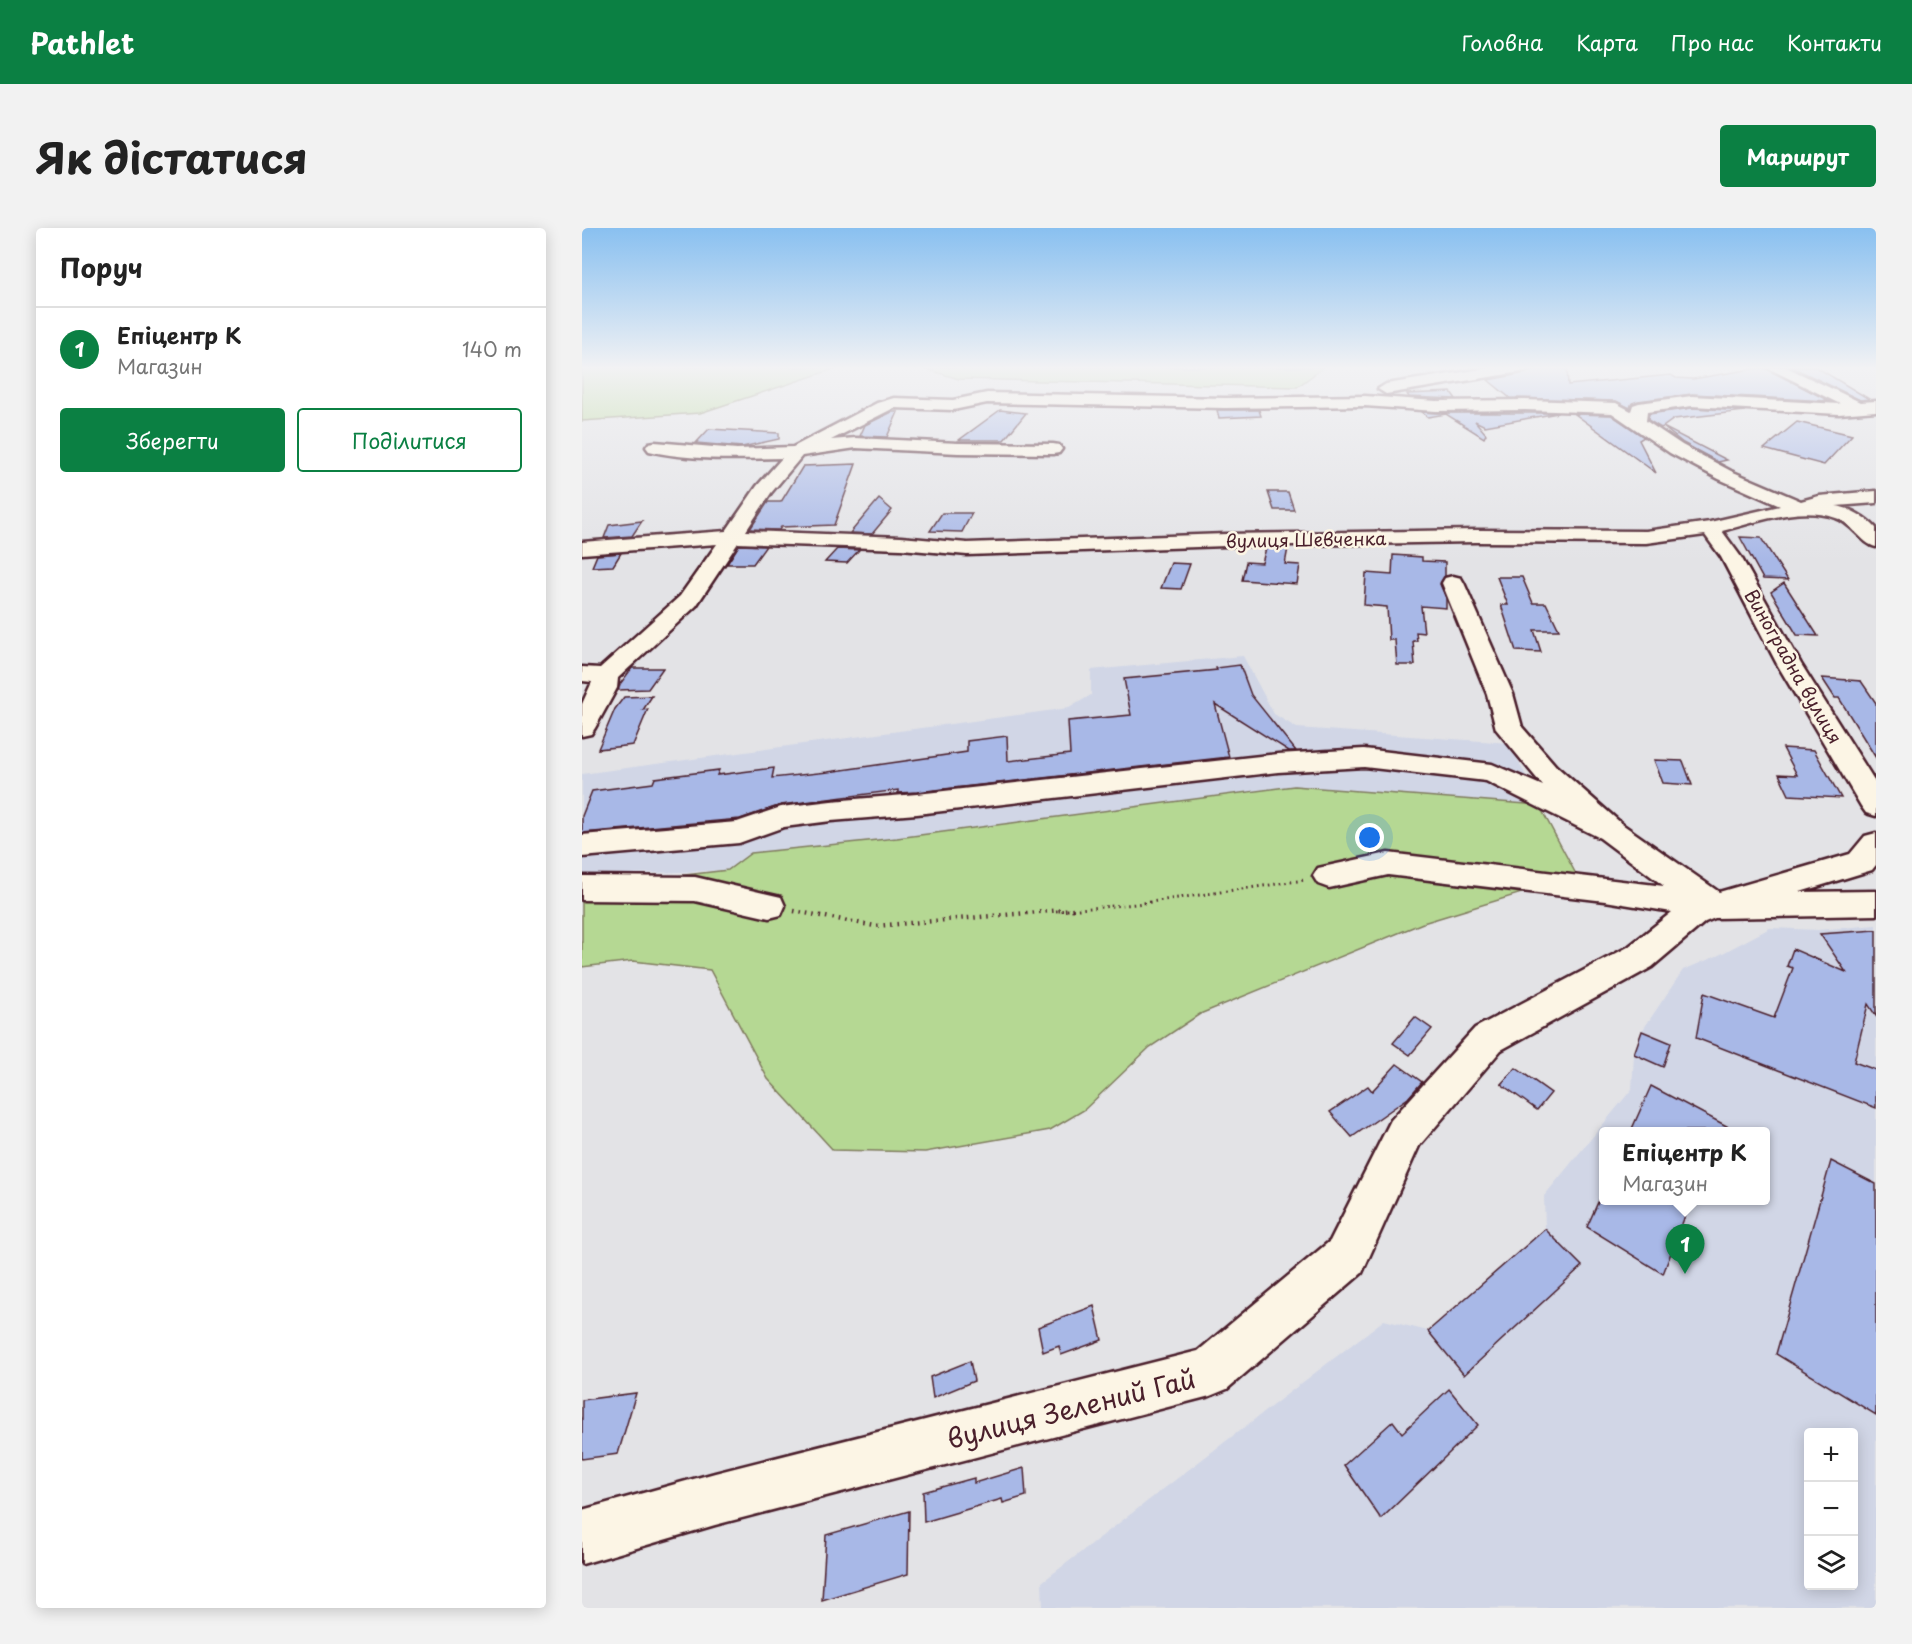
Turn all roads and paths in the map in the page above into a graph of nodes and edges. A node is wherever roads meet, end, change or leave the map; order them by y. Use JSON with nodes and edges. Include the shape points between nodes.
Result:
{"nodes":[{"id":1,"x":835,"y":431,"type":"edge"},
{"id":2,"x":1651,"y":431,"type":"edge"},
{"id":3,"x":655,"y":447,"type":"dead end"},
{"id":4,"x":1053,"y":449,"type":"dead end"},
{"id":5,"x":796,"y":452,"type":"junction"},
{"id":6,"x":1876,"y":498,"type":"edge"},
{"id":7,"x":1797,"y":506,"type":"junction"},
{"id":8,"x":1710,"y":528,"type":"junction"},
{"id":9,"x":732,"y":537,"type":"junction"},
{"id":10,"x":1876,"y":541,"type":"edge"},
{"id":11,"x":582,"y":548,"type":"edge"},
{"id":12,"x":1453,"y":583,"type":"dead end"},
{"id":13,"x":594,"y":675,"type":"edge"},
{"id":14,"x":582,"y":728,"type":"edge"},
{"id":15,"x":1876,"y":806,"type":"edge"},
{"id":16,"x":1611,"y":831,"type":"junction"},
{"id":17,"x":1876,"y":844,"type":"edge"},
{"id":18,"x":582,"y":846,"type":"edge"},
{"id":19,"x":1329,"y":876,"type":"joint"},
{"id":20,"x":582,"y":888,"type":"edge"},
{"id":21,"x":1876,"y":903,"type":"edge"},
{"id":22,"x":769,"y":906,"type":"joint"},
{"id":23,"x":1714,"y":906,"type":"junction"},
{"id":24,"x":582,"y":1537,"type":"edge"}],
"edges":[{"from":1,"to":5,"type":"street"},
{"from":2,"to":7,"type":"street","via":[[1725,475]]},
{"from":3,"to":5,"type":"street","via":[[737,454]]},
{"from":4,"to":5,"type":"street","via":[[856,443]]},
{"from":5,"to":9,"type":"street"},
{"from":6,"to":7,"type":"street","name":"вулиця Шевченка"},
{"from":7,"to":8,"type":"street","name":"вулиця Шевченка"},
{"from":7,"to":10,"type":"street","via":[[1842,513],[1865,528]]},
{"from":8,"to":9,"type":"street","name":"вулиця Шевченка","via":[[1646,537],[1226,540],[967,549]]},
{"from":8,"to":15,"type":"street","name":"Виноградна вулиця","via":[[1731,557],[1789,664]]},
{"from":9,"to":11,"type":"street","name":"вулиця Шевченка"},
{"from":9,"to":13,"type":"street","via":[[688,601]]},
{"from":12,"to":16,"type":"street","via":[[1500,694],[1509,729],[1546,773]]},
{"from":13,"to":14,"type":"street","via":[[604,688]]},
{"from":16,"to":18,"type":"street","via":[[1492,773],[1364,759],[1278,763],[831,811],[781,817],[739,832]]},
{"from":16,"to":23,"type":"street"},
{"from":17,"to":23,"type":"street","via":[[1861,862]]},
{"from":19,"to":22,"type":"path","via":[[1136,904],[875,926]]},
{"from":19,"to":23,"type":"street","via":[[1388,864]]},
{"from":20,"to":22,"type":"street","via":[[694,889]]},
{"from":21,"to":23,"type":"street","name":"вулиця Зелений Гай"},
{"from":23,"to":24,"type":"street","name":"вулиця Зелений Гай","via":[[1693,913],[1640,957],[1488,1039],[1405,1133],[1346,1257],[1210,1372],[715,1498]]}]}
